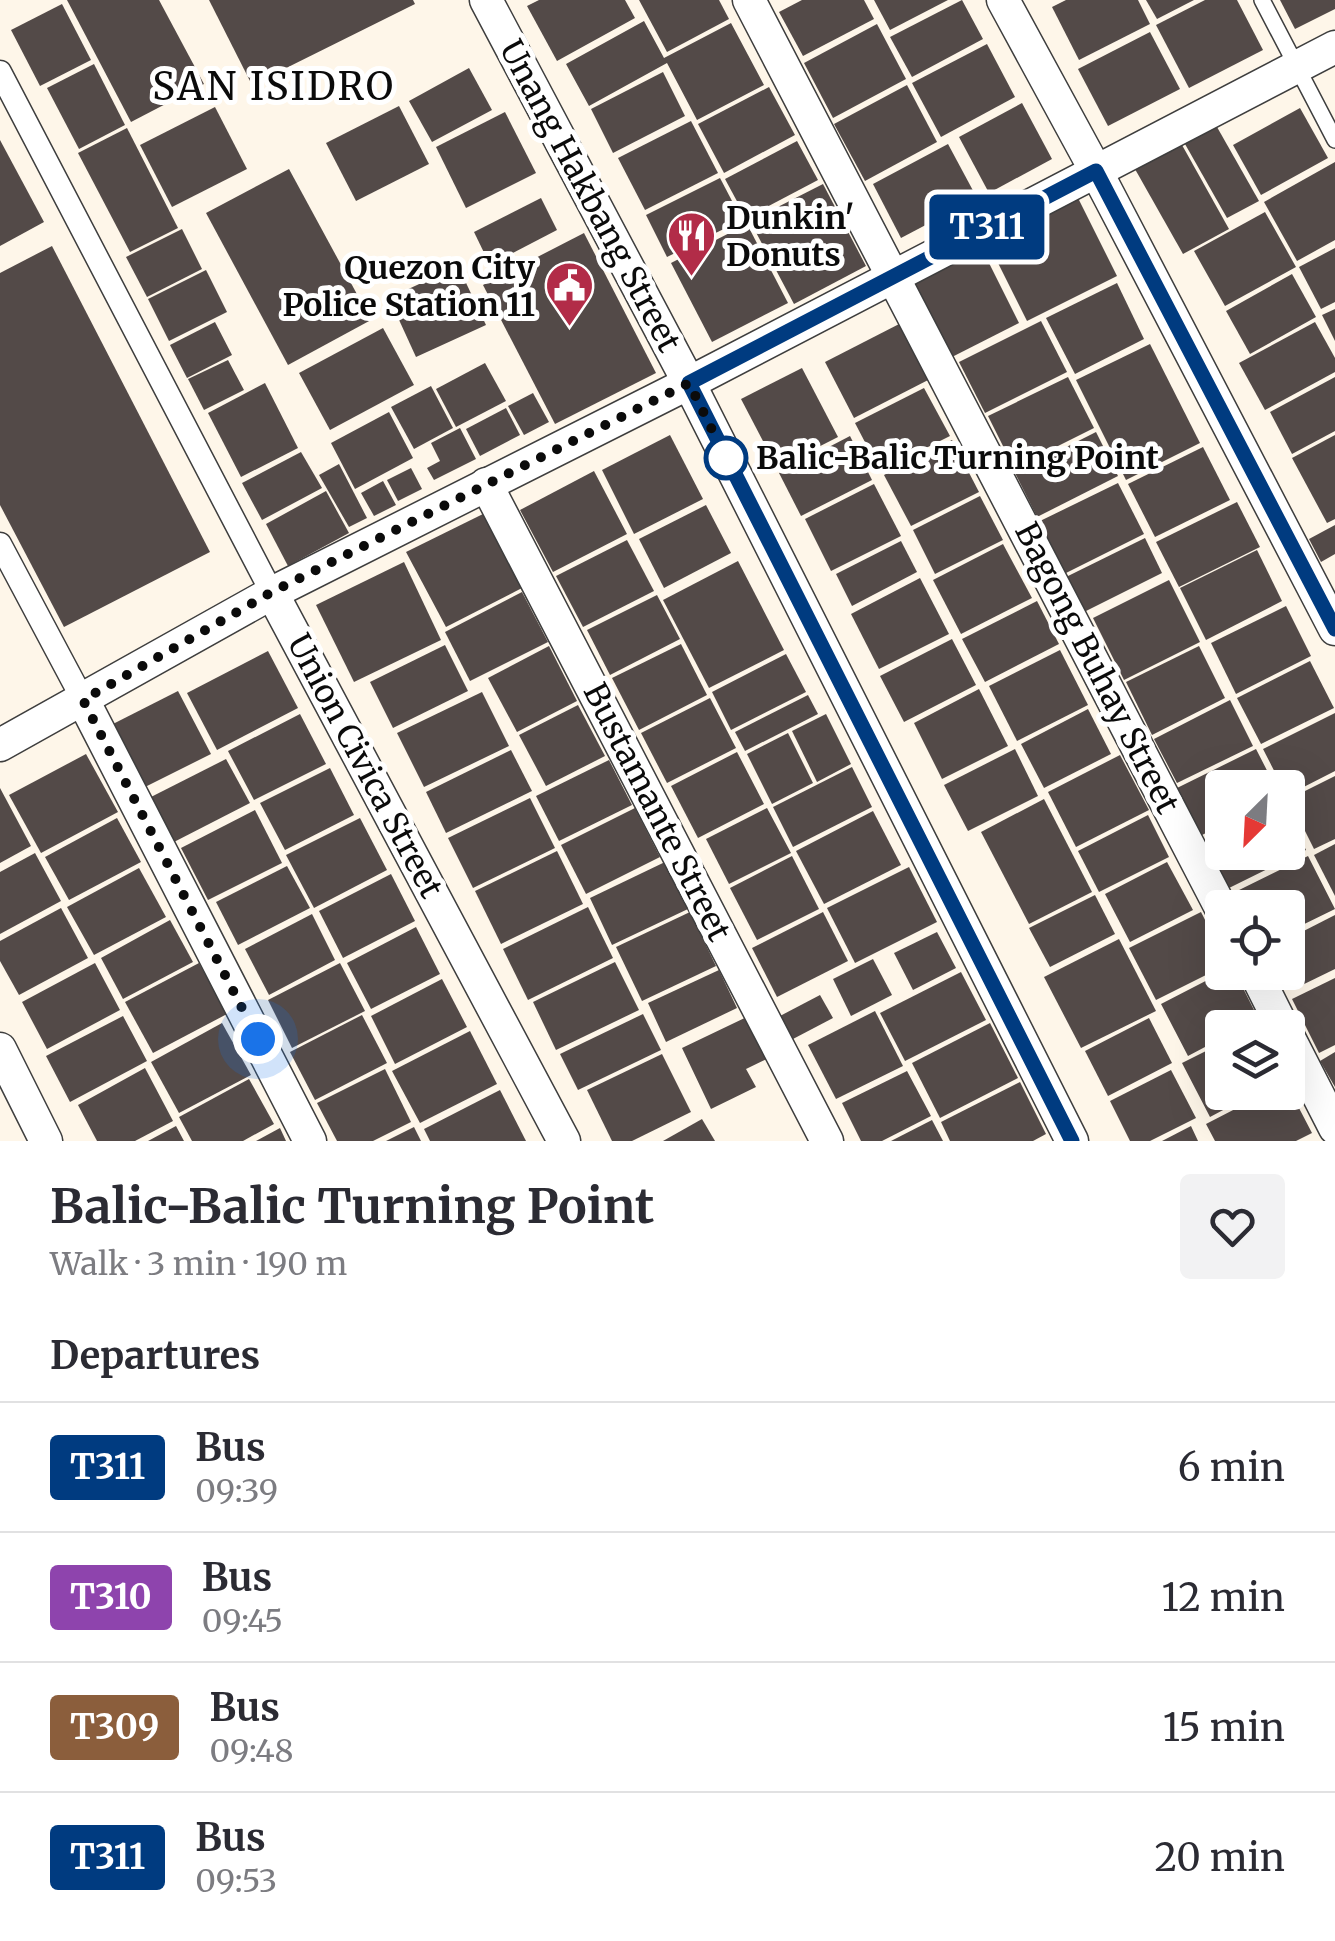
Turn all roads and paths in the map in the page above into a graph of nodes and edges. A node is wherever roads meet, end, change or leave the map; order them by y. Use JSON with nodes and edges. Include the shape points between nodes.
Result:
{"nodes":[{"id":1,"x":486,"y":0,"type":"edge"},
{"id":2,"x":749,"y":0,"type":"edge"},
{"id":3,"x":1003,"y":0,"type":"edge"},
{"id":4,"x":1262,"y":0,"type":"edge"},
{"id":5,"x":1335,"y":47,"type":"edge"},
{"id":6,"x":1297,"y":67,"type":"junction"},
{"id":7,"x":0,"y":72,"type":"edge"},
{"id":8,"x":1335,"y":140,"type":"edge"},
{"id":9,"x":1096,"y":171,"type":"junction"},
{"id":10,"x":894,"y":276,"type":"junction"},
{"id":11,"x":689,"y":383,"type":"junction"},
{"id":12,"x":486,"y":484,"type":"junction"},
{"id":13,"x":0,"y":544,"type":"edge"},
{"id":14,"x":272,"y":592,"type":"junction"},
{"id":15,"x":1335,"y":629,"type":"edge"},
{"id":16,"x":83,"y":700,"type":"junction"},
{"id":17,"x":0,"y":745,"type":"edge"},
{"id":18,"x":1212,"y":890,"type":"edge"},
{"id":19,"x":0,"y":1050,"type":"edge"},
{"id":20,"x":1305,"y":1069,"type":"edge"},
{"id":21,"x":1335,"y":1128,"type":"edge"},
{"id":22,"x":46,"y":1141,"type":"edge"},
{"id":23,"x":310,"y":1141,"type":"edge"},
{"id":24,"x":564,"y":1141,"type":"edge"},
{"id":25,"x":828,"y":1141,"type":"edge"},
{"id":26,"x":1072,"y":1141,"type":"edge"}],
"edges":[{"from":1,"to":11,"type":"street","name":"Unang Hakbang Street"},
{"from":2,"to":10,"type":"street","name":"Bagong Buhay Street"},
{"from":3,"to":9,"type":"street"},
{"from":4,"to":6,"type":"lane"},
{"from":5,"to":6,"type":"street"},
{"from":6,"to":8,"type":"lane"},
{"from":6,"to":9,"type":"street"},
{"from":7,"to":14,"type":"street","name":"Union Civica Street"},
{"from":9,"to":10,"type":"street"},
{"from":9,"to":15,"type":"street"},
{"from":10,"to":11,"type":"street"},
{"from":10,"to":18,"type":"street","name":"Bagong Buhay Street"},
{"from":11,"to":12,"type":"street"},
{"from":11,"to":26,"type":"street","name":"Unang Hakbang Street"},
{"from":12,"to":14,"type":"street"},
{"from":12,"to":25,"type":"street","name":"Bustamante Street"},
{"from":13,"to":16,"type":"street"},
{"from":14,"to":16,"type":"street"},
{"from":14,"to":24,"type":"street","name":"Union Civica Street"},
{"from":16,"to":17,"type":"street"},
{"from":16,"to":23,"type":"street"},
{"from":19,"to":22,"type":"street"},
{"from":20,"to":21,"type":"street"}]}
